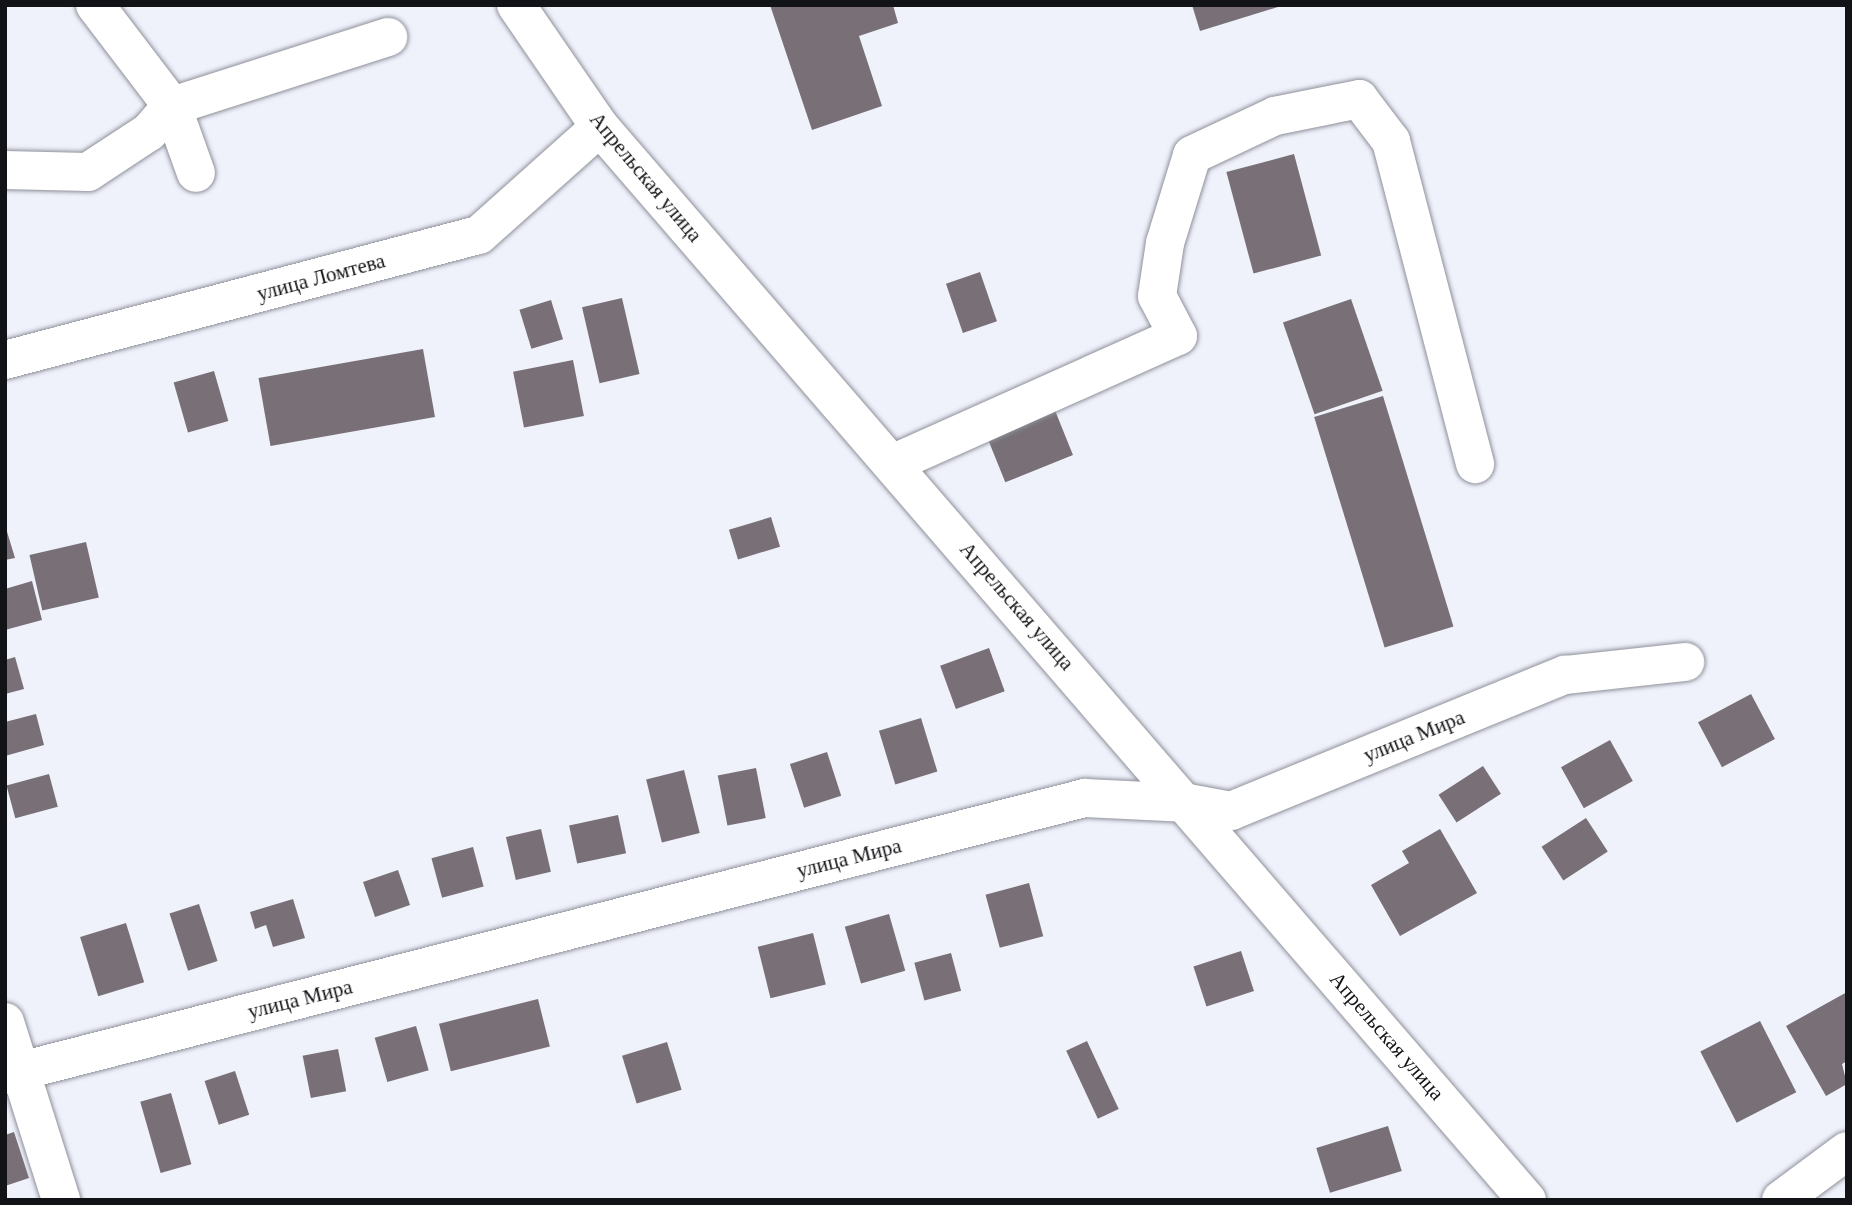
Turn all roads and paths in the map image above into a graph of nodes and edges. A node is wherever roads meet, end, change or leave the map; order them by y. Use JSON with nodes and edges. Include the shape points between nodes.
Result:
{"nodes":[{"id":1,"x":95,"y":5,"type":"edge"},
{"id":2,"x":516,"y":5,"type":"edge"},
{"id":3,"x":388,"y":37,"type":"dead end"},
{"id":4,"x":172,"y":106,"type":"junction"},
{"id":5,"x":600,"y":127,"type":"junction"},
{"id":6,"x":5,"y":170,"type":"edge"},
{"id":7,"x":197,"y":173,"type":"dead end"},
{"id":8,"x":5,"y":360,"type":"edge"},
{"id":9,"x":894,"y":463,"type":"junction"},
{"id":10,"x":1475,"y":464,"type":"dead end"},
{"id":11,"x":1685,"y":662,"type":"dead end"},
{"id":12,"x":1188,"y":803,"type":"junction"},
{"id":13,"x":5,"y":1022,"type":"edge"},
{"id":14,"x":11,"y":1074,"type":"edge"},
{"id":15,"x":1847,"y":1151,"type":"edge"},
{"id":16,"x":61,"y":1200,"type":"edge"},
{"id":17,"x":1527,"y":1200,"type":"edge"},
{"id":18,"x":1781,"y":1200,"type":"edge"}],
"edges":[{"from":1,"to":4,"type":"street"},
{"from":2,"to":5,"type":"street","name":"Апрельская улица"},
{"from":3,"to":4,"type":"street"},
{"from":4,"to":6,"type":"street","via":[[149,132],[88,172]]},
{"from":4,"to":7,"type":"street"},
{"from":5,"to":8,"type":"street","name":"улица Ломтева","via":[[479,235]]},
{"from":5,"to":9,"type":"street","name":"Апрельская улица"},
{"from":9,"to":10,"type":"street","via":[[1178,336],[1157,296],[1165,243],[1192,155],[1275,116],[1360,99],[1391,141]]},
{"from":9,"to":12,"type":"street","name":"Апрельская улица"},
{"from":11,"to":12,"type":"street","name":"улица Мира","via":[[1565,674],[1231,811]]},
{"from":12,"to":14,"type":"street","name":"улица Мира","via":[[1085,798]]},
{"from":12,"to":17,"type":"street","name":"Апрельская улица"},
{"from":13,"to":14,"type":"street"},
{"from":14,"to":16,"type":"street"},
{"from":15,"to":18,"type":"street"}]}
